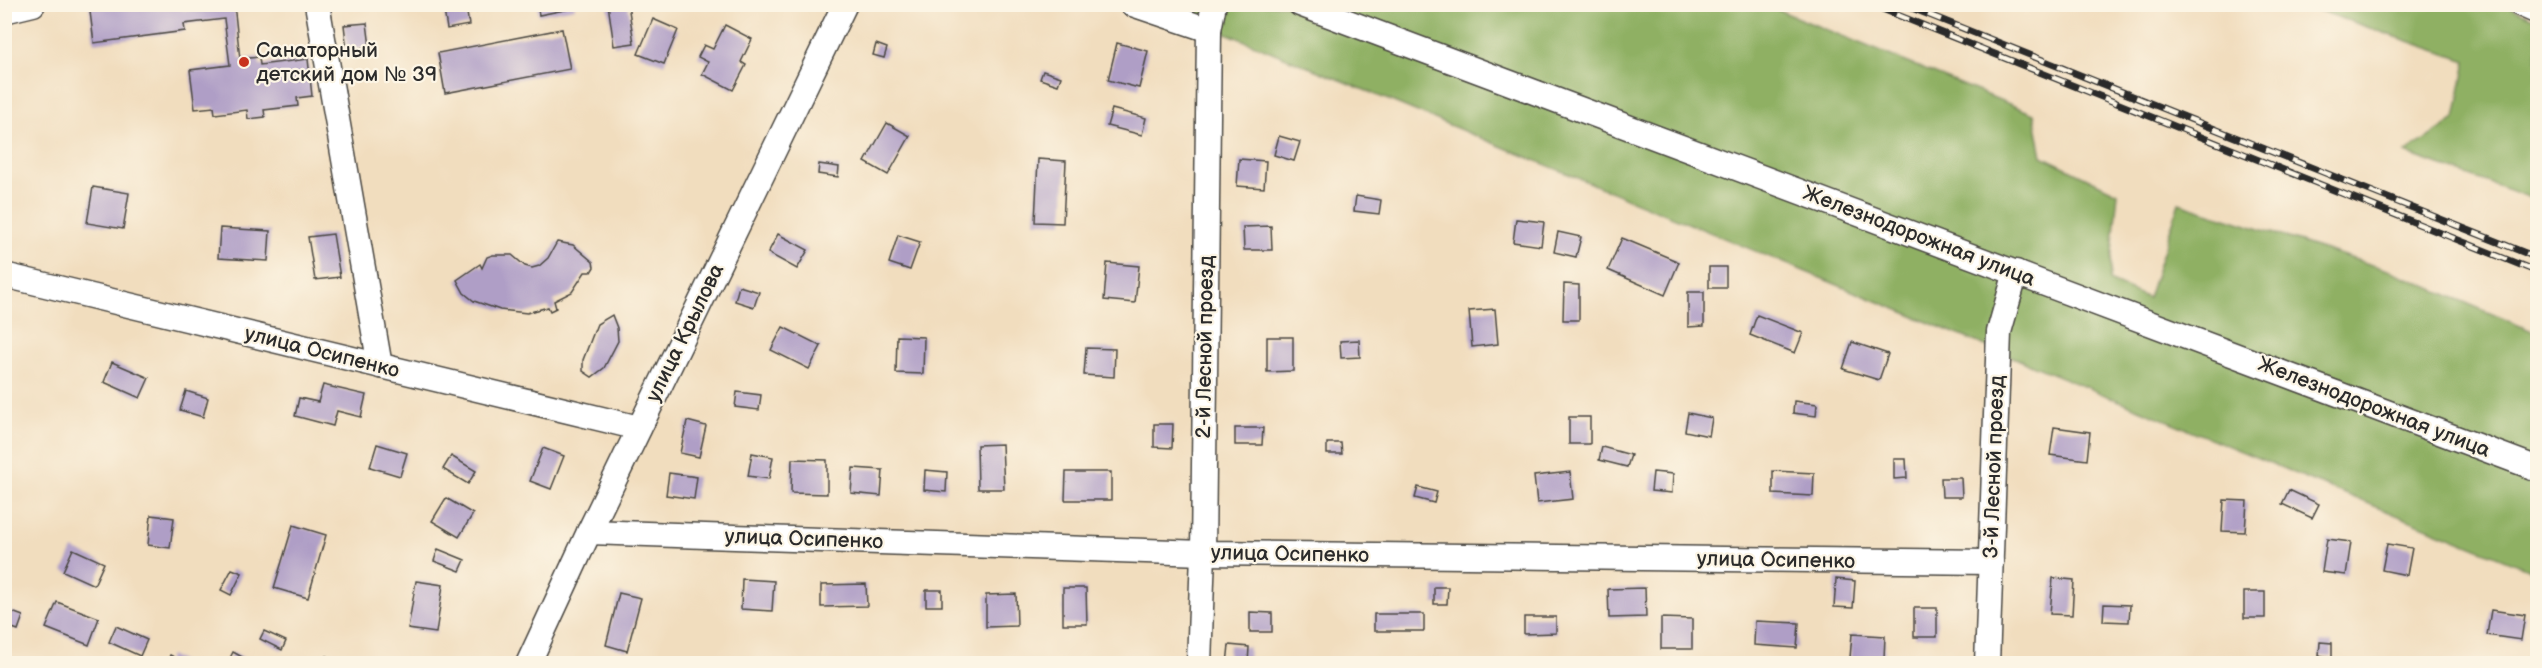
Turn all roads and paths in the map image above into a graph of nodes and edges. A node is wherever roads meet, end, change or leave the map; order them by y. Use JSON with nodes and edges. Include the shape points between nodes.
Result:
{"nodes":[{"id":1,"x":33,"y":4,"type":"edge"},
{"id":2,"x":317,"y":4,"type":"edge"},
{"id":3,"x":845,"y":4,"type":"edge"},
{"id":4,"x":1132,"y":4,"type":"edge"},
{"id":5,"x":1214,"y":4,"type":"edge"},
{"id":6,"x":1300,"y":4,"type":"edge"},
{"id":7,"x":2520,"y":4,"type":"edge"},
{"id":8,"x":4,"y":11,"type":"edge"},
{"id":9,"x":2538,"y":12,"type":"edge"},
{"id":10,"x":1209,"y":30,"type":"junction"},
{"id":11,"x":2016,"y":272,"type":"junction"},
{"id":12,"x":4,"y":275,"type":"edge"},
{"id":13,"x":380,"y":366,"type":"junction"},
{"id":14,"x":639,"y":428,"type":"junction"},
{"id":15,"x":2538,"y":469,"type":"edge"},
{"id":16,"x":589,"y":532,"type":"junction"},
{"id":17,"x":1203,"y":553,"type":"junction"},
{"id":18,"x":1991,"y":562,"type":"junction"},
{"id":19,"x":528,"y":663,"type":"edge"},
{"id":20,"x":1198,"y":663,"type":"edge"},
{"id":21,"x":1988,"y":663,"type":"edge"}],
"edges":[{"from":1,"to":8,"type":"street"},
{"from":2,"to":13,"type":"street"},
{"from":3,"to":14,"type":"street","name":"улица Крылова"},
{"from":4,"to":10,"type":"street"},
{"from":5,"to":10,"type":"street"},
{"from":6,"to":11,"type":"street","name":"Железнодорожная улица"},
{"from":7,"to":9,"type":"street"},
{"from":10,"to":17,"type":"street","name":"2-й Лесной проезд"},
{"from":11,"to":15,"type":"street","name":"Железнодорожная улица"},
{"from":11,"to":18,"type":"street","name":"3-й Лесной проезд","via":[[1999,332]]},
{"from":12,"to":13,"type":"street","name":"улица Осипенко"},
{"from":13,"to":14,"type":"street","name":"улица Осипенко"},
{"from":14,"to":16,"type":"street","name":"улица Крылова"},
{"from":16,"to":17,"type":"street","name":"улица Осипенко"},
{"from":16,"to":19,"type":"street","name":"улица Крылова"},
{"from":17,"to":18,"type":"street","name":"улица Осипенко"},
{"from":17,"to":20,"type":"street","name":"2-й Лесной проезд"},
{"from":18,"to":21,"type":"street","name":"3-й Лесной проезд"}]}
